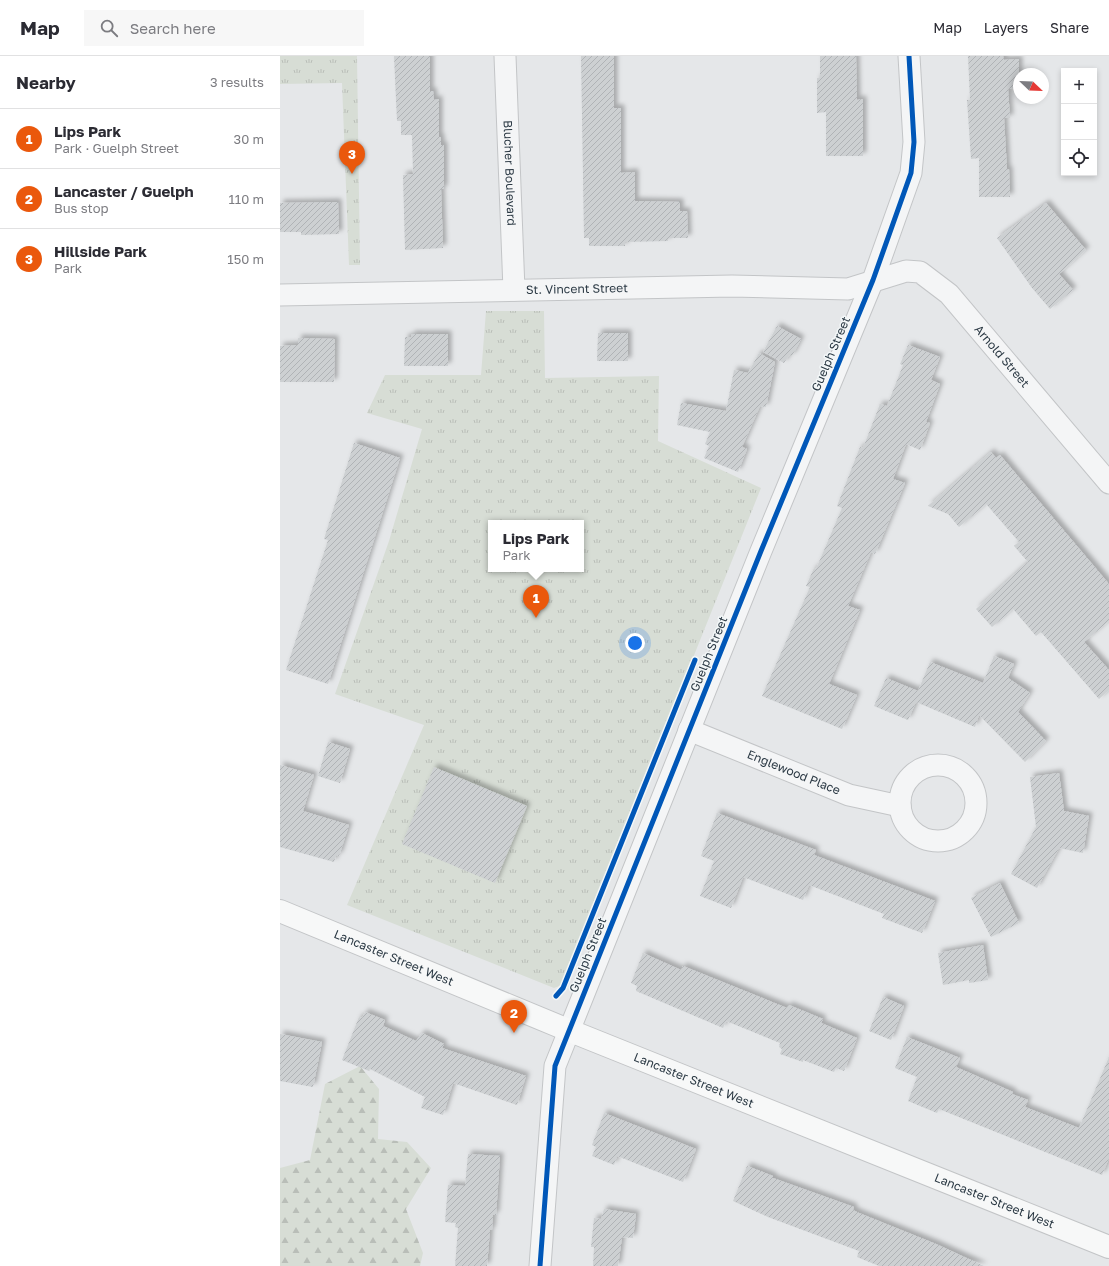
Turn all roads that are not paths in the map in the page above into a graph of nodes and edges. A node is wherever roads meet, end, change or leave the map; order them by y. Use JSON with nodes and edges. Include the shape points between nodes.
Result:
{"nodes":[{"id":1,"x":505,"y":56,"type":"edge"},
{"id":2,"x":909,"y":56,"type":"edge"},
{"id":3,"x":873,"y":280,"type":"junction"},
{"id":4,"x":514,"y":290,"type":"junction"},
{"id":5,"x":280,"y":294,"type":"edge"},
{"id":6,"x":1109,"y":483,"type":"edge"},
{"id":7,"x":689,"y":730,"type":"junction"},
{"id":8,"x":900,"y":806,"type":"dead end"},
{"id":9,"x":280,"y":911,"type":"edge"},
{"id":10,"x":568,"y":1030,"type":"junction"},
{"id":11,"x":1109,"y":1247,"type":"edge"},
{"id":12,"x":540,"y":1266,"type":"edge"}],
"edges":[{"from":1,"to":4,"type":"street","name":"Blucher Boulevard"},
{"from":2,"to":3,"type":"street","name":"Guelph Street","via":[[914,142],[911,173]]},
{"from":3,"to":4,"type":"street","name":"St. Vincent Street","via":[[848,289],[732,286]]},
{"from":3,"to":6,"type":"street","name":"Arnold Street","via":[[906,271],[920,272],[949,294]]},
{"from":3,"to":7,"type":"street","name":"Guelph Street"},
{"from":4,"to":5,"type":"street","name":"St. Vincent Street"},
{"from":7,"to":8,"type":"street","name":"Englewood Place","via":[[849,795]]},
{"from":7,"to":10,"type":"street","name":"Guelph Street"},
{"from":9,"to":10,"type":"main road","name":"Lancaster Street West"},
{"from":10,"to":11,"type":"main road","name":"Lancaster Street West"},
{"from":10,"to":12,"type":"street","name":"Guelph Street","via":[[555,1066]]}]}
